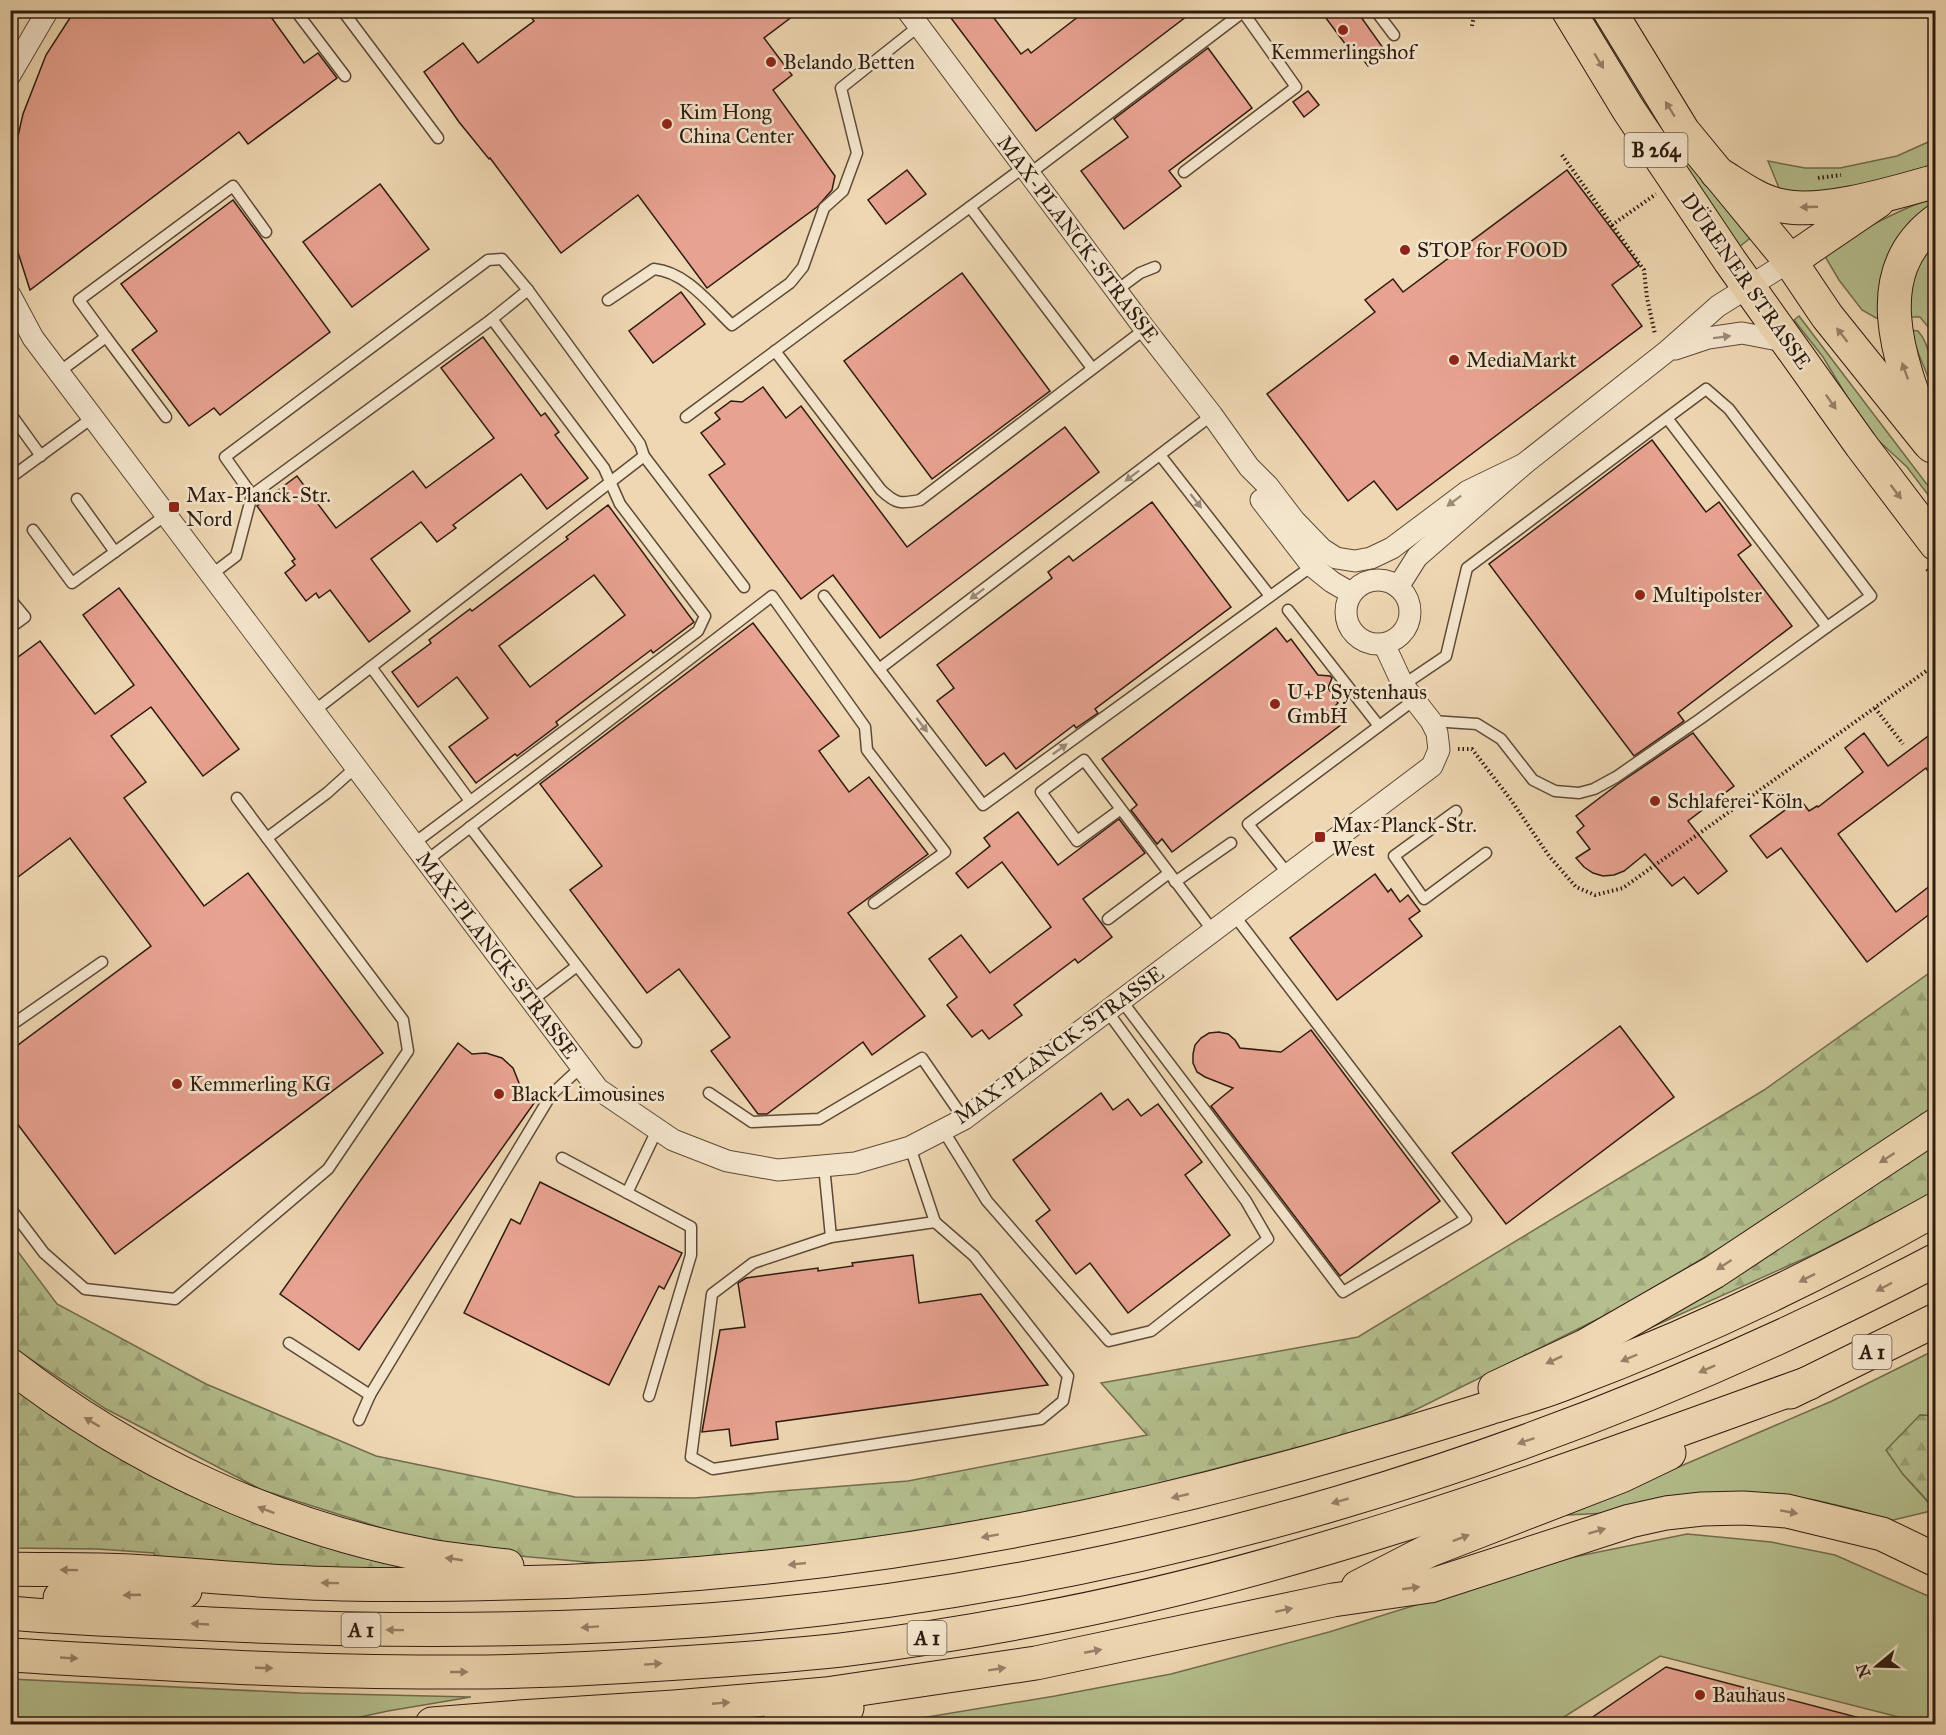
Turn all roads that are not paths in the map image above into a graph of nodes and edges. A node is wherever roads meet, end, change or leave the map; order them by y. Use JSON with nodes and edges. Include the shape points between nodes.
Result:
{"nodes":[{"id":1,"x":296,"y":10,"type":"edge"},
{"id":2,"x":342,"y":10,"type":"edge"},
{"id":3,"x":1375,"y":10,"type":"edge"},
{"id":4,"x":1568,"y":10,"type":"edge"},
{"id":5,"x":1609,"y":10,"type":"edge"},
{"id":6,"x":40,"y":13,"type":"edge"},
{"id":7,"x":913,"y":18,"type":"edge"},
{"id":8,"x":1394,"y":35,"type":"dead end"},
{"id":9,"x":10,"y":75,"type":"edge"},
{"id":10,"x":345,"y":76,"type":"dead end"},
{"id":11,"x":438,"y":138,"type":"dead end"},
{"id":12,"x":1026,"y":171,"type":"junction"},
{"id":13,"x":1184,"y":172,"type":"dead end"},
{"id":14,"x":1717,"y":173,"type":"junction"},
{"id":15,"x":1935,"y":181,"type":"edge"},
{"id":16,"x":1887,"y":195,"type":"junction"},
{"id":17,"x":970,"y":207,"type":"junction"},
{"id":18,"x":1935,"y":221,"type":"edge"},
{"id":19,"x":266,"y":232,"type":"dead end"},
{"id":20,"x":1790,"y":261,"type":"junction"},
{"id":21,"x":1155,"y":267,"type":"dead end"},
{"id":22,"x":1749,"y":286,"type":"junction"},
{"id":23,"x":528,"y":290,"type":"junction"},
{"id":24,"x":1117,"y":290,"type":"junction"},
{"id":25,"x":10,"y":295,"type":"edge"},
{"id":26,"x":608,"y":300,"type":"dead end"},
{"id":27,"x":492,"y":319,"type":"junction"},
{"id":28,"x":1145,"y":329,"type":"junction"},
{"id":29,"x":106,"y":337,"type":"junction"},
{"id":30,"x":1789,"y":342,"type":"junction"},
{"id":31,"x":775,"y":351,"type":"junction"},
{"id":32,"x":1666,"y":352,"type":"junction"},
{"id":33,"x":1092,"y":368,"type":"junction"},
{"id":34,"x":59,"y":372,"type":"junction"},
{"id":35,"x":10,"y":413,"type":"edge"},
{"id":36,"x":1212,"y":415,"type":"junction"},
{"id":37,"x":166,"y":417,"type":"dead end"},
{"id":38,"x":686,"y":417,"type":"dead end"},
{"id":39,"x":92,"y":418,"type":"junction"},
{"id":40,"x":1666,"y":418,"type":"junction"},
{"id":41,"x":1934,"y":449,"type":"edge"},
{"id":42,"x":1160,"y":455,"type":"junction"},
{"id":43,"x":41,"y":456,"type":"junction"},
{"id":44,"x":644,"y":456,"type":"junction"},
{"id":45,"x":1524,"y":464,"type":"junction"},
{"id":46,"x":1249,"y":467,"type":"junction"},
{"id":47,"x":10,"y":478,"type":"edge"},
{"id":48,"x":610,"y":482,"type":"junction"},
{"id":49,"x":252,"y":495,"type":"junction"},
{"id":50,"x":77,"y":499,"type":"dead end"},
{"id":51,"x":166,"y":515,"type":"junction"},
{"id":52,"x":33,"y":530,"type":"dead end"},
{"id":53,"x":1935,"y":544,"type":"edge"},
{"id":54,"x":115,"y":552,"type":"junction"},
{"id":55,"x":1312,"y":566,"type":"junction"},
{"id":56,"x":211,"y":575,"type":"junction"},
{"id":57,"x":744,"y":587,"type":"dead end"},
{"id":58,"x":1398,"y":587,"type":"junction"},
{"id":59,"x":1352,"y":593,"type":"junction"},
{"id":60,"x":824,"y":596,"type":"dead end"},
{"id":61,"x":1270,"y":596,"type":"junction"},
{"id":62,"x":10,"y":598,"type":"edge"},
{"id":63,"x":1288,"y":610,"type":"dead end"},
{"id":64,"x":1827,"y":627,"type":"junction"},
{"id":65,"x":10,"y":628,"type":"edge"},
{"id":66,"x":1384,"y":644,"type":"junction"},
{"id":67,"x":370,"y":667,"type":"junction"},
{"id":68,"x":879,"y":669,"type":"junction"},
{"id":69,"x":1408,"y":693,"type":"junction"},
{"id":70,"x":314,"y":711,"type":"junction"},
{"id":71,"x":1431,"y":721,"type":"junction"},
{"id":72,"x":1379,"y":726,"type":"junction"},
{"id":73,"x":356,"y":767,"type":"junction"},
{"id":74,"x":237,"y":798,"type":"dead end"},
{"id":75,"x":470,"y":801,"type":"junction"},
{"id":76,"x":1121,"y":809,"type":"junction"},
{"id":77,"x":1456,"y":810,"type":"dead end"},
{"id":78,"x":470,"y":827,"type":"junction"},
{"id":79,"x":267,"y":838,"type":"junction"},
{"id":80,"x":1231,"y":843,"type":"dead end"},
{"id":81,"x":413,"y":844,"type":"junction"},
{"id":82,"x":1486,"y":853,"type":"dead end"},
{"id":83,"x":426,"y":861,"type":"junction"},
{"id":84,"x":1288,"y":874,"type":"junction"},
{"id":85,"x":1172,"y":877,"type":"junction"},
{"id":86,"x":874,"y":903,"type":"dead end"},
{"id":87,"x":1234,"y":915,"type":"junction"},
{"id":88,"x":1108,"y":919,"type":"dead end"},
{"id":89,"x":1213,"y":932,"type":"junction"},
{"id":90,"x":102,"y":962,"type":"dead end"},
{"id":91,"x":577,"y":966,"type":"junction"},
{"id":92,"x":531,"y":1001,"type":"junction"},
{"id":93,"x":1114,"y":1006,"type":"junction"},
{"id":94,"x":10,"y":1026,"type":"edge"},
{"id":95,"x":636,"y":1042,"type":"dead end"},
{"id":96,"x":581,"y":1067,"type":"junction"},
{"id":97,"x":709,"y":1093,"type":"dead end"},
{"id":98,"x":964,"y":1119,"type":"junction"},
{"id":99,"x":1935,"y":1125,"type":"edge"},
{"id":100,"x":657,"y":1130,"type":"junction"},
{"id":101,"x":943,"y":1130,"type":"junction"},
{"id":102,"x":910,"y":1147,"type":"junction"},
{"id":103,"x":561,"y":1158,"type":"dead end"},
{"id":104,"x":824,"y":1166,"type":"junction"},
{"id":105,"x":627,"y":1193,"type":"junction"},
{"id":106,"x":10,"y":1208,"type":"edge"},
{"id":107,"x":1935,"y":1209,"type":"edge"},
{"id":108,"x":935,"y":1222,"type":"junction"},
{"id":109,"x":831,"y":1237,"type":"junction"},
{"id":110,"x":1935,"y":1260,"type":"edge"},
{"id":111,"x":1935,"y":1320,"type":"edge"},
{"id":112,"x":289,"y":1343,"type":"dead end"},
{"id":113,"x":10,"y":1365,"type":"edge"},
{"id":114,"x":1809,"y":1383,"type":"junction"},
{"id":115,"x":370,"y":1395,"type":"junction"},
{"id":116,"x":649,"y":1396,"type":"dead end"},
{"id":117,"x":359,"y":1420,"type":"dead end"},
{"id":118,"x":1399,"y":1436,"type":"junction"},
{"id":119,"x":1935,"y":1560,"type":"edge"},
{"id":120,"x":10,"y":1569,"type":"edge"},
{"id":121,"x":616,"y":1579,"type":"junction"},
{"id":122,"x":295,"y":1582,"type":"junction"},
{"id":123,"x":10,"y":1598,"type":"edge"},
{"id":124,"x":1333,"y":1600,"type":"junction"},
{"id":125,"x":10,"y":1613,"type":"edge"},
{"id":126,"x":10,"y":1655,"type":"edge"},
{"id":127,"x":963,"y":1675,"type":"junction"},
{"id":128,"x":432,"y":1725,"type":"edge"},
{"id":129,"x":779,"y":1725,"type":"edge"}],
"edges":[{"from":1,"to":10,"type":"lane"},
{"from":2,"to":11,"type":"lane"},
{"from":3,"to":8,"type":"lane"},
{"from":4,"to":22,"type":"main road","name":"DÜRENER STRASSE","number":"B 264","one_way":true,"via":[[1628,110]]},
{"from":14,"to":5,"type":"main road","name":"DÜRENER STRASSE","number":"B 264","one_way":true,"via":[[1683,131]]},
{"from":6,"to":9,"type":"street"},
{"from":7,"to":12,"type":"street","name":"MAX-PLANCK-STRASSE"},
{"from":7,"to":26,"type":"lane","via":[[842,88],[856,153],[843,191],[824,208],[803,267],[790,283],[732,325],[687,282],[667,270],[654,269]]},
{"from":12,"to":13,"type":"lane","via":[[1243,12],[1296,87]]},
{"from":12,"to":17,"type":"lane"},
{"from":12,"to":24,"type":"street","name":"MAX-PLANCK-STRASSE"},
{"from":16,"to":14,"type":"main road","one_way":true,"via":[[1809,209],[1777,205]]},
{"from":14,"to":20,"type":"main road","name":"DÜRENER STRASSE","number":"B 264"},
{"from":15,"to":16,"type":"main road"},
{"from":16,"to":20,"type":"main road"},
{"from":17,"to":31,"type":"lane"},
{"from":17,"to":33,"type":"lane"},
{"from":41,"to":18,"type":"main road","one_way":true,"via":[[1901,362],[1894,325],[1894,286],[1908,252]]},
{"from":19,"to":29,"type":"lane","via":[[232,186],[79,300]]},
{"from":20,"to":22,"type":"street","name":"MAX-PLANCK-STRASSE"},
{"from":41,"to":20,"type":"main road","name":"DÜRENER STRASSE","number":"B 264","one_way":true,"via":[[1833,325]]},
{"from":21,"to":24,"type":"lane"},
{"from":22,"to":30,"type":"main road","name":"DÜRENER STRASSE","number":"B 264"},
{"from":22,"to":32,"type":"street","name":"MAX-PLANCK-STRASSE","via":[[1718,306]]},
{"from":23,"to":27,"type":"lane"},
{"from":23,"to":44,"type":"lane","via":[[640,444]]},
{"from":23,"to":49,"type":"lane","via":[[502,259],[488,260],[225,457]]},
{"from":24,"to":28,"type":"street","name":"MAX-PLANCK-STRASSE"},
{"from":25,"to":34,"type":"street","name":"MAX-PLANCK-STRASSE","via":[[33,338]]},
{"from":27,"to":48,"type":"lane","via":[[604,468]]},
{"from":27,"to":49,"type":"lane"},
{"from":28,"to":33,"type":"lane"},
{"from":28,"to":36,"type":"street","name":"MAX-PLANCK-STRASSE"},
{"from":29,"to":34,"type":"lane"},
{"from":29,"to":37,"type":"lane"},
{"from":32,"to":30,"type":"street","name":"MAX-PLANCK-STRASSE","one_way":true,"via":[[1708,338],[1742,333]]},
{"from":30,"to":53,"type":"main road","name":"DÜRENER STRASSE","number":"B 264","one_way":true},
{"from":31,"to":33,"type":"lane","via":[[881,490],[892,501],[904,503],[920,500]]},
{"from":31,"to":38,"type":"lane"},
{"from":32,"to":45,"type":"street","name":"MAX-PLANCK-STRASSE"},
{"from":34,"to":39,"type":"street","name":"MAX-PLANCK-STRASSE"},
{"from":35,"to":43,"type":"lane"},
{"from":36,"to":42,"type":"lane"},
{"from":36,"to":46,"type":"street","name":"MAX-PLANCK-STRASSE"},
{"from":39,"to":43,"type":"lane"},
{"from":39,"to":51,"type":"street","name":"MAX-PLANCK-STRASSE"},
{"from":40,"to":64,"type":"lane"},
{"from":40,"to":64,"type":"lane","via":[[1706,389],[1729,409],[1871,596]]},
{"from":40,"to":69,"type":"lane","via":[[1467,568],[1446,656]]},
{"from":42,"to":61,"type":"lane","one_way":true},
{"from":42,"to":68,"type":"lane","one_way":true},
{"from":43,"to":47,"type":"lane"},
{"from":44,"to":48,"type":"lane"},
{"from":44,"to":57,"type":"lane"},
{"from":45,"to":46,"type":"street","name":"MAX-PLANCK-STRASSE","one_way":true,"via":[[1468,491],[1392,548],[1355,561],[1336,558],[1322,549]]},
{"from":45,"to":58,"type":"street","name":"MAX-PLANCK-STRASSE","via":[[1417,557]]},
{"from":46,"to":55,"type":"street","name":"MAX-PLANCK-STRASSE","via":[[1260,500]]},
{"from":48,"to":67,"type":"lane"},
{"from":48,"to":75,"type":"lane","via":[[620,504],[705,616],[698,631]]},
{"from":49,"to":56,"type":"lane","via":[[236,555]]},
{"from":50,"to":54,"type":"lane"},
{"from":51,"to":54,"type":"lane"},
{"from":51,"to":56,"type":"street","name":"MAX-PLANCK-STRASSE"},
{"from":52,"to":54,"type":"lane","via":[[72,583]]},
{"from":55,"to":59,"type":"street","name":"MAX-PLANCK-STRASSE"},
{"from":55,"to":61,"type":"lane"},
{"from":56,"to":70,"type":"street","name":"MAX-PLANCK-STRASSE"},
{"from":58,"to":59,"type":"street","via":[[1373,580],[1362,583]]},
{"from":58,"to":66,"type":"street","via":[[1409,603],[1410,619],[1400,636]]},
{"from":59,"to":66,"type":"street","via":[[1346,608],[1351,630],[1367,643]]},
{"from":60,"to":68,"type":"lane"},
{"from":68,"to":61,"type":"lane","one_way":true,"via":[[983,805]]},
{"from":62,"to":65,"type":"lane","via":[[25,617]]},
{"from":63,"to":72,"type":"lane"},
{"from":64,"to":71,"type":"lane","via":[[1616,777],[1579,794],[1555,791],[1533,780],[1501,739],[1477,724]]},
{"from":66,"to":69,"type":"street"},
{"from":67,"to":70,"type":"lane"},
{"from":67,"to":75,"type":"lane"},
{"from":69,"to":71,"type":"street"},
{"from":69,"to":72,"type":"lane"},
{"from":70,"to":73,"type":"street","name":"MAX-PLANCK-STRASSE"},
{"from":71,"to":84,"type":"street","name":"MAX-PLANCK-STRASSE","via":[[1439,750],[1432,766]]},
{"from":72,"to":84,"type":"lane","via":[[1248,824]]},
{"from":73,"to":79,"type":"lane"},
{"from":73,"to":81,"type":"street","name":"MAX-PLANCK-STRASSE"},
{"from":74,"to":79,"type":"lane"},
{"from":75,"to":81,"type":"lane"},
{"from":76,"to":76,"type":"lane","via":[[1084,760],[1041,792],[1077,841]]},
{"from":76,"to":85,"type":"lane"},
{"from":77,"to":82,"type":"lane","via":[[1394,856],[1424,899]]},
{"from":78,"to":83,"type":"lane"},
{"from":78,"to":86,"type":"lane","via":[[772,596],[865,727],[867,750],[945,852]]},
{"from":78,"to":91,"type":"lane"},
{"from":79,"to":106,"type":"lane","via":[[403,1020],[408,1051],[328,1168],[175,1299],[85,1289],[44,1253]]},
{"from":80,"to":85,"type":"lane"},
{"from":81,"to":83,"type":"street","name":"MAX-PLANCK-STRASSE"},
{"from":83,"to":92,"type":"street","name":"MAX-PLANCK-STRASSE"},
{"from":84,"to":87,"type":"street","name":"MAX-PLANCK-STRASSE"},
{"from":85,"to":88,"type":"lane"},
{"from":85,"to":89,"type":"lane"},
{"from":87,"to":89,"type":"street","name":"MAX-PLANCK-STRASSE"},
{"from":87,"to":93,"type":"lane","via":[[1466,1219],[1343,1292]]},
{"from":89,"to":93,"type":"street","name":"MAX-PLANCK-STRASSE"},
{"from":90,"to":94,"type":"lane"},
{"from":91,"to":92,"type":"lane"},
{"from":91,"to":95,"type":"lane"},
{"from":92,"to":96,"type":"street","name":"MAX-PLANCK-STRASSE"},
{"from":93,"to":98,"type":"street","name":"MAX-PLANCK-STRASSE"},
{"from":93,"to":101,"type":"lane","via":[[1268,1239],[1151,1331],[1109,1341],[987,1201]]},
{"from":96,"to":100,"type":"street","name":"MAX-PLANCK-STRASSE","via":[[598,1089]]},
{"from":96,"to":115,"type":"lane","via":[[551,1095]]},
{"from":97,"to":98,"type":"lane","via":[[752,1122],[819,1119],[922,1058]]},
{"from":98,"to":101,"type":"street","name":"MAX-PLANCK-STRASSE"},
{"from":99,"to":118,"type":"main road","one_way":true,"via":[[1714,1272],[1585,1346]]},
{"from":100,"to":104,"type":"street","name":"MAX-PLANCK-STRASSE","via":[[727,1161],[778,1170]]},
{"from":100,"to":105,"type":"lane"},
{"from":101,"to":102,"type":"street","name":"MAX-PLANCK-STRASSE"},
{"from":102,"to":104,"type":"street","name":"MAX-PLANCK-STRASSE","via":[[855,1163]]},
{"from":102,"to":108,"type":"lane"},
{"from":103,"to":105,"type":"lane"},
{"from":104,"to":109,"type":"lane"},
{"from":105,"to":116,"type":"lane","via":[[691,1227],[691,1255]]},
{"from":107,"to":118,"type":"main road","one_way":true,"via":[[1791,1287],[1703,1328],[1560,1385]]},
{"from":108,"to":109,"type":"lane"},
{"from":108,"to":109,"type":"lane","via":[[974,1256],[1068,1376],[1063,1401],[1041,1419],[713,1469],[691,1457],[712,1294],[753,1263]]},
{"from":110,"to":125,"type":"main road","number":"A 1","one_way":true,"via":[[1788,1334],[1541,1436],[1424,1476],[1258,1525],[1035,1576],[806,1610],[577,1628],[346,1630]]},
{"from":111,"to":114,"type":"main road","number":"A 1"},
{"from":112,"to":115,"type":"lane"},
{"from":121,"to":113,"type":"main road","one_way":true,"via":[[431,1556],[285,1517],[207,1485],[133,1447],[64,1405]]},
{"from":124,"to":114,"type":"main road","one_way":true,"via":[[1430,1550],[1621,1476]]},
{"from":126,"to":114,"type":"main road","number":"A 1","one_way":true,"via":[[314,1670],[466,1672],[718,1660],[841,1650],[938,1636],[1109,1604],[1334,1546],[1551,1477]]},
{"from":115,"to":117,"type":"lane"},
{"from":118,"to":121,"type":"main road","one_way":true,"via":[[1237,1482],[1018,1531],[819,1562]]},
{"from":124,"to":119,"type":"main road","one_way":true,"via":[[1430,1586],[1630,1521],[1702,1509],[1787,1511],[1882,1534]]},
{"from":122,"to":120,"type":"main road","one_way":true,"via":[[124,1571]]},
{"from":121,"to":122,"type":"main road","one_way":true,"via":[[513,1583]]},
{"from":122,"to":123,"type":"main road","one_way":true,"via":[[139,1595]]},
{"from":127,"to":124,"type":"main road","one_way":true},
{"from":128,"to":127,"type":"main road","one_way":true,"via":[[826,1694]]},
{"from":127,"to":129,"type":"main road"}]}
